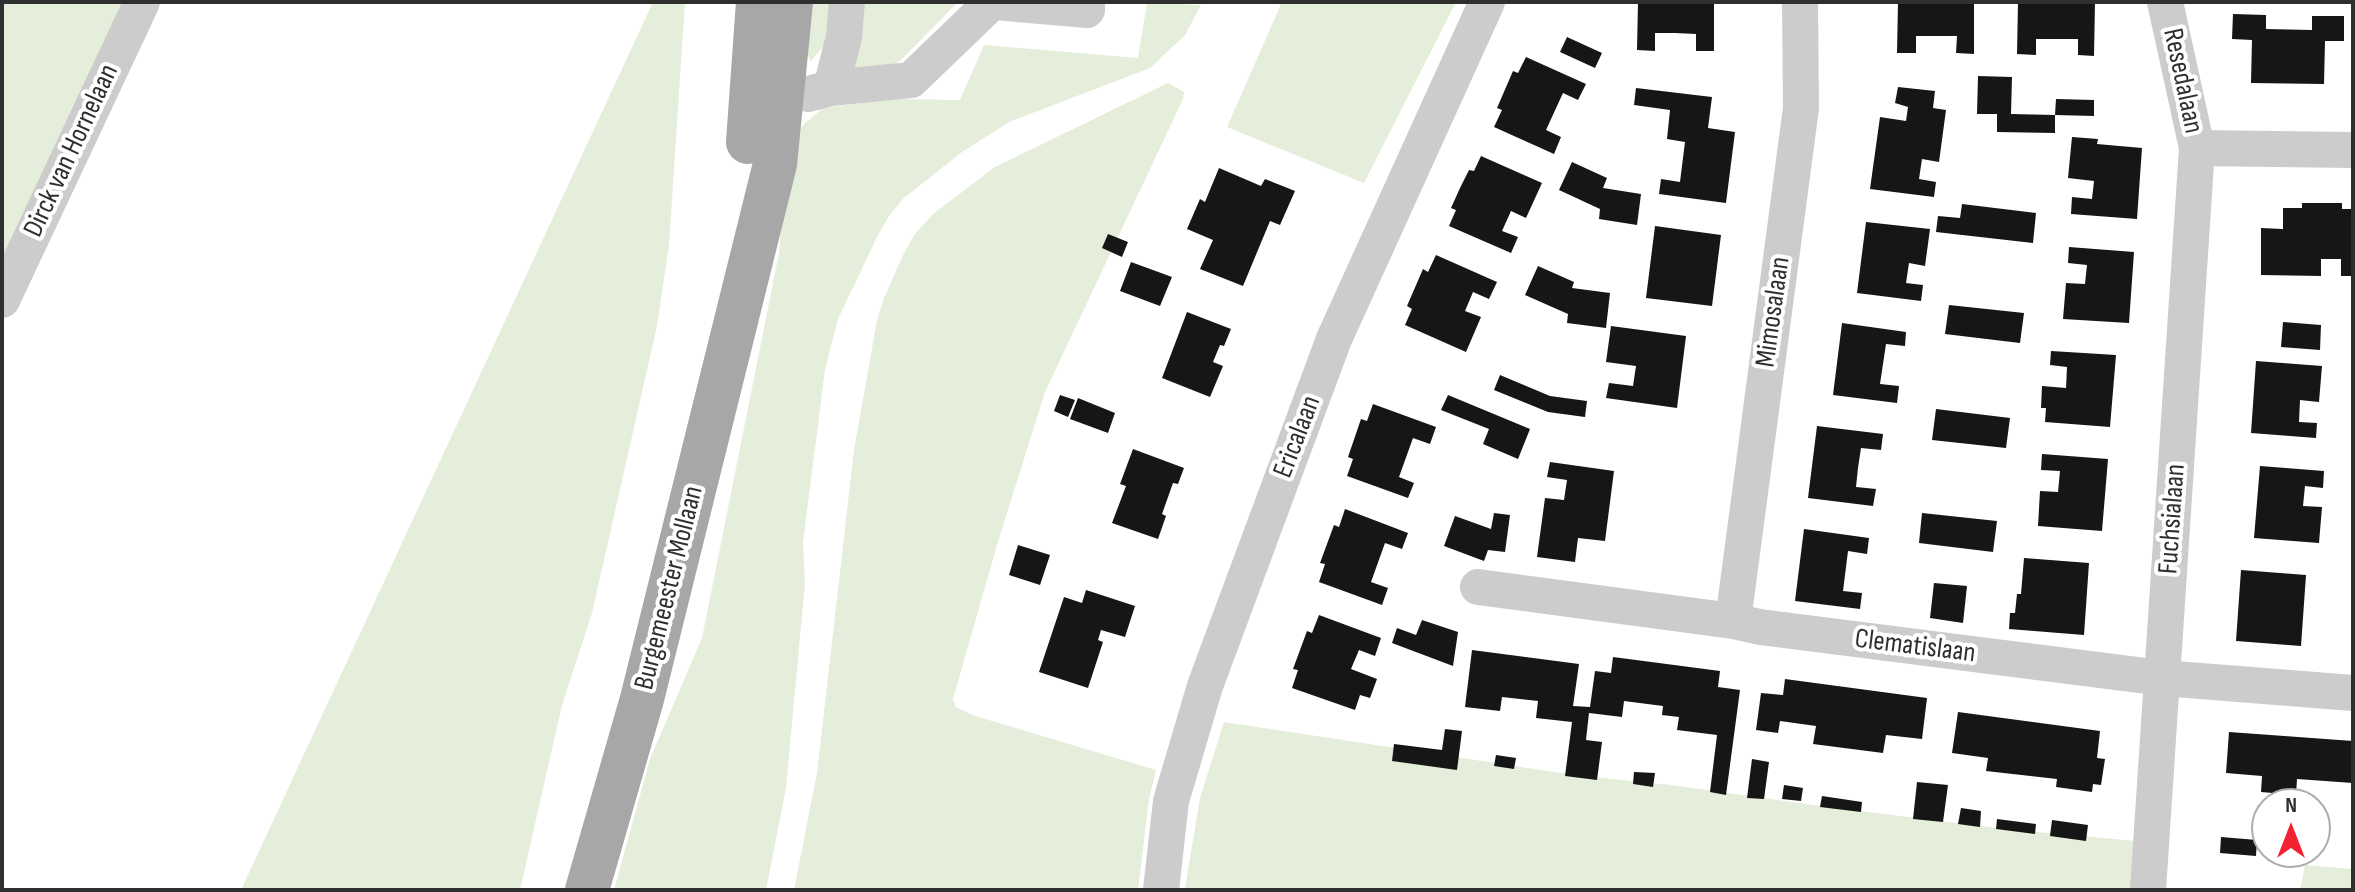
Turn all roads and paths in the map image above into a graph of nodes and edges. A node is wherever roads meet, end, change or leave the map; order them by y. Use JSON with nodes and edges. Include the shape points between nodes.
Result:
{"nodes":[{"id":1,"x":142,"y":2,"type":"edge"},
{"id":2,"x":758,"y":2,"type":"edge"},
{"id":3,"x":791,"y":2,"type":"edge"},
{"id":4,"x":847,"y":2,"type":"edge"},
{"id":5,"x":993,"y":2,"type":"edge"},
{"id":6,"x":1087,"y":2,"type":"edge"},
{"id":7,"x":1487,"y":2,"type":"edge"},
{"id":8,"x":1800,"y":2,"type":"edge"},
{"id":9,"x":2165,"y":2,"type":"edge"},
{"id":10,"x":831,"y":88,"type":"junction"},
{"id":11,"x":767,"y":98,"type":"junction"},
{"id":12,"x":2197,"y":148,"type":"junction"},
{"id":13,"x":2353,"y":150,"type":"edge"},
{"id":14,"x":2,"y":300,"type":"edge"},
{"id":15,"x":1478,"y":587,"type":"dead end"},
{"id":16,"x":1733,"y":621,"type":"junction"},
{"id":17,"x":2162,"y":678,"type":"junction"},
{"id":18,"x":2353,"y":693,"type":"edge"},
{"id":19,"x":587,"y":890,"type":"edge"},
{"id":20,"x":1161,"y":890,"type":"edge"},
{"id":21,"x":2148,"y":890,"type":"edge"}],
"edges":[{"from":1,"to":14,"type":"street","name":"Dirck van Hornelaan"},
{"from":2,"to":11,"type":"main road","name":"Burgemeester Mollaan"},
{"from":3,"to":11,"type":"main road","name":"Burgemeester Mollaan"},
{"from":4,"to":10,"type":"street"},
{"from":5,"to":6,"type":"street","via":[[1087,10]]},
{"from":5,"to":10,"type":"street","via":[[911,80]]},
{"from":7,"to":20,"type":"street","name":"Ericalaan","via":[[1334,339],[1205,686],[1171,801]]},
{"from":8,"to":16,"type":"street","name":"Mimosalaan","via":[[1801,108]]},
{"from":9,"to":12,"type":"street","name":"Resedalaan"},
{"from":10,"to":11,"type":"street"},
{"from":11,"to":19,"type":"main road","name":"Burgemeester Mollaan","via":[[775,164],[649,670]]},
{"from":12,"to":13,"type":"street","name":"Resedalaan"},
{"from":12,"to":17,"type":"street","name":"Fuchsialaan"},
{"from":15,"to":16,"type":"street","name":"Clematislaan"},
{"from":16,"to":17,"type":"street","name":"Clematislaan"},
{"from":17,"to":18,"type":"street","name":"Clematislaan"},
{"from":17,"to":21,"type":"street","name":"Fuchsialaan"}]}
